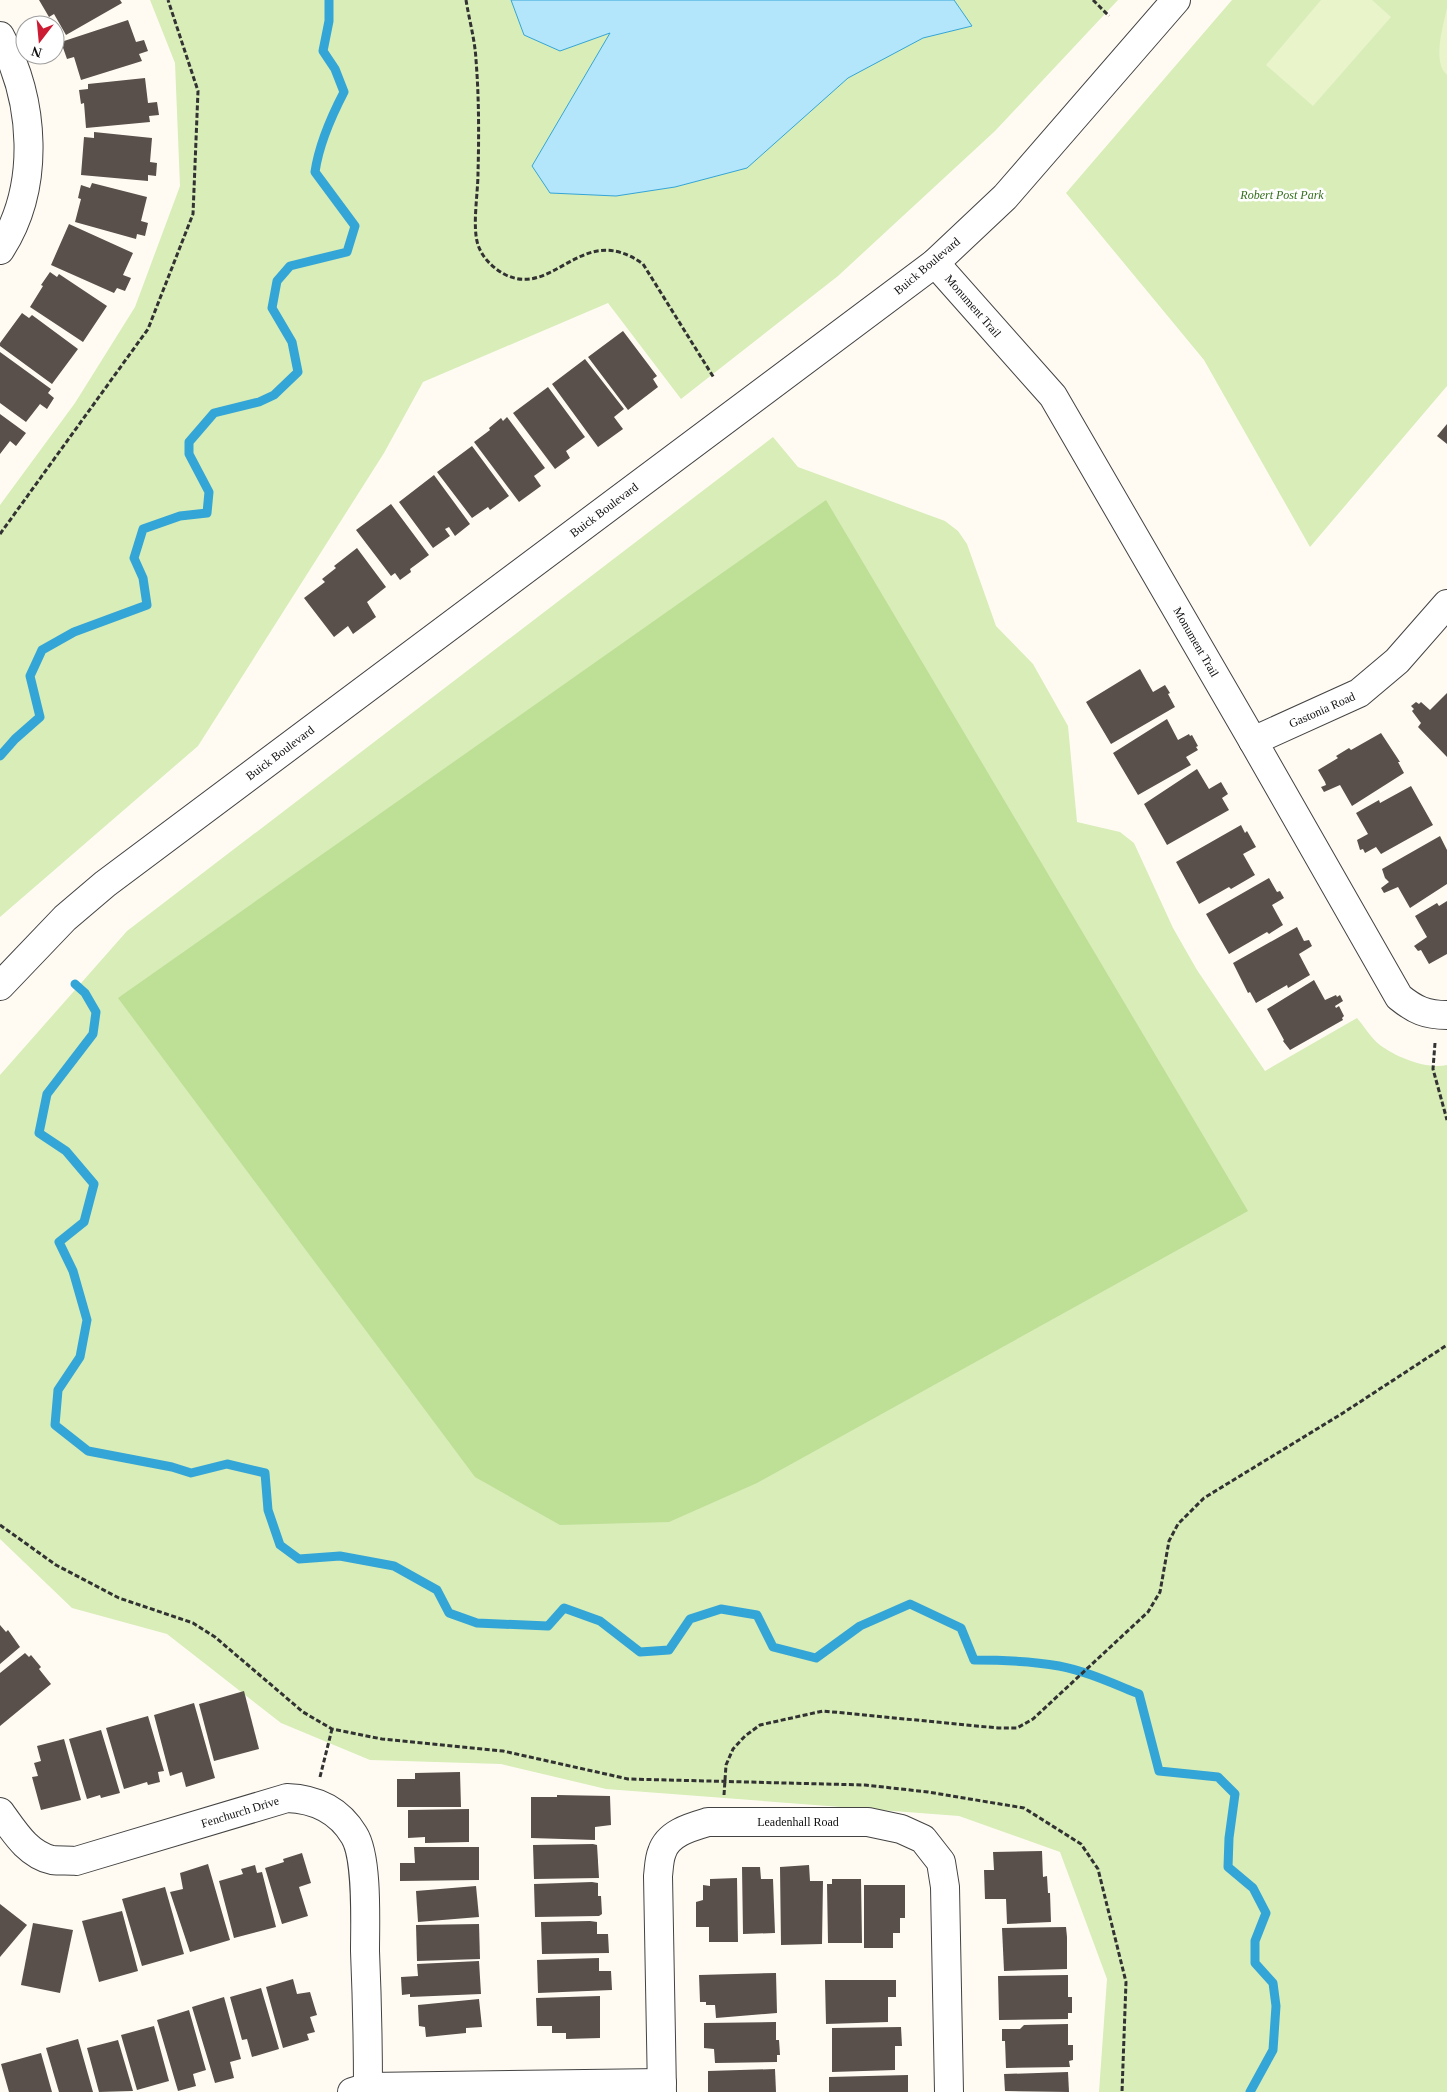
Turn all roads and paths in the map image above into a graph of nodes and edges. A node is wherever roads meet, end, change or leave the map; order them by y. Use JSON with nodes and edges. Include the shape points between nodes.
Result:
{"nodes":[{"id":1,"x":168,"y":0,"type":"edge"},
{"id":2,"x":466,"y":0,"type":"edge"},
{"id":3,"x":1093,"y":0,"type":"edge"},
{"id":4,"x":1176,"y":0,"type":"edge"},
{"id":5,"x":1109,"y":16,"type":"dead end"},
{"id":6,"x":0,"y":36,"type":"edge"},
{"id":7,"x":0,"y":250,"type":"edge"},
{"id":8,"x":935,"y":262,"type":"junction"},
{"id":9,"x":714,"y":378,"type":"dead end"},
{"id":10,"x":0,"y":534,"type":"edge"},
{"id":11,"x":1447,"y":604,"type":"edge"},
{"id":12,"x":1254,"y":741,"type":"junction"},
{"id":13,"x":0,"y":986,"type":"edge"},
{"id":14,"x":1442,"y":1015,"type":"edge"},
{"id":15,"x":1447,"y":1120,"type":"edge"},
{"id":16,"x":1447,"y":1345,"type":"edge"},
{"id":17,"x":0,"y":1525,"type":"edge"},
{"id":18,"x":332,"y":1729,"type":"junction"},
{"id":19,"x":724,"y":1782,"type":"junction"},
{"id":20,"x":317,"y":1786,"type":"dead end"},
{"id":21,"x":724,"y":1795,"type":"dead end"},
{"id":22,"x":0,"y":1812,"type":"edge"},
{"id":23,"x":662,"y":2088,"type":"edge"},
{"id":24,"x":362,"y":2090,"type":"edge"},
{"id":25,"x":949,"y":2092,"type":"edge"},
{"id":26,"x":1122,"y":2092,"type":"edge"}],
"edges":[{"from":1,"to":10,"type":"path","via":[[198,91],[193,214],[148,329]]},
{"from":2,"to":9,"type":"path","via":[[476,58],[476,228],[478,245],[486,259],[497,271],[512,278],[528,279],[544,275],[587,253],[617,250],[631,255],[643,264]]},
{"from":3,"to":5,"type":"path"},
{"from":4,"to":8,"type":"street","name":"Buick Boulevard","via":[[1005,197]]},
{"from":6,"to":7,"type":"street","via":[[16,70],[25,104],[28,149],[18,213]]},
{"from":8,"to":12,"type":"street","name":"Monument Trail","via":[[1053,396]]},
{"from":8,"to":13,"type":"street","name":"Buick Boulevard","via":[[112,879],[65,918]]},
{"from":11,"to":12,"type":"street","name":"Gastonia Road","via":[[1397,661],[1359,694]]},
{"from":12,"to":14,"type":"street","name":"Monument Trail","via":[[1399,997],[1412,1008],[1429,1015]]},
{"from":14,"to":15,"type":"path","via":[[1434,1069]]},
{"from":16,"to":19,"type":"path","via":[[1204,1498],[1178,1524],[1169,1541],[1160,1592],[1148,1612],[1033,1719],[1017,1728],[998,1728],[823,1711],[760,1725],[734,1749],[726,1765]]},
{"from":17,"to":18,"type":"path","via":[[56,1565],[111,1594],[193,1623],[215,1637],[303,1712]]},
{"from":18,"to":19,"type":"path","via":[[382,1739],[503,1751],[628,1779]]},
{"from":18,"to":20,"type":"path"},
{"from":19,"to":21,"type":"path"},
{"from":19,"to":26,"type":"path","via":[[866,1786],[928,1792],[1024,1808],[1081,1844],[1098,1868],[1126,1982]]},
{"from":22,"to":24,"type":"street","name":"Fenchurch Drive","via":[[33,1852],[52,1860],[76,1861],[287,1798],[306,1799],[324,1805],[355,1836],[364,1878]]},
{"from":23,"to":24,"type":"street"},
{"from":23,"to":25,"type":"street","name":"Leadenhall Road","via":[[658,1876],[662,1851],[670,1839],[685,1829],[708,1822],[868,1822],[901,1829],[922,1839],[941,1862],[945,1887]]}]}
